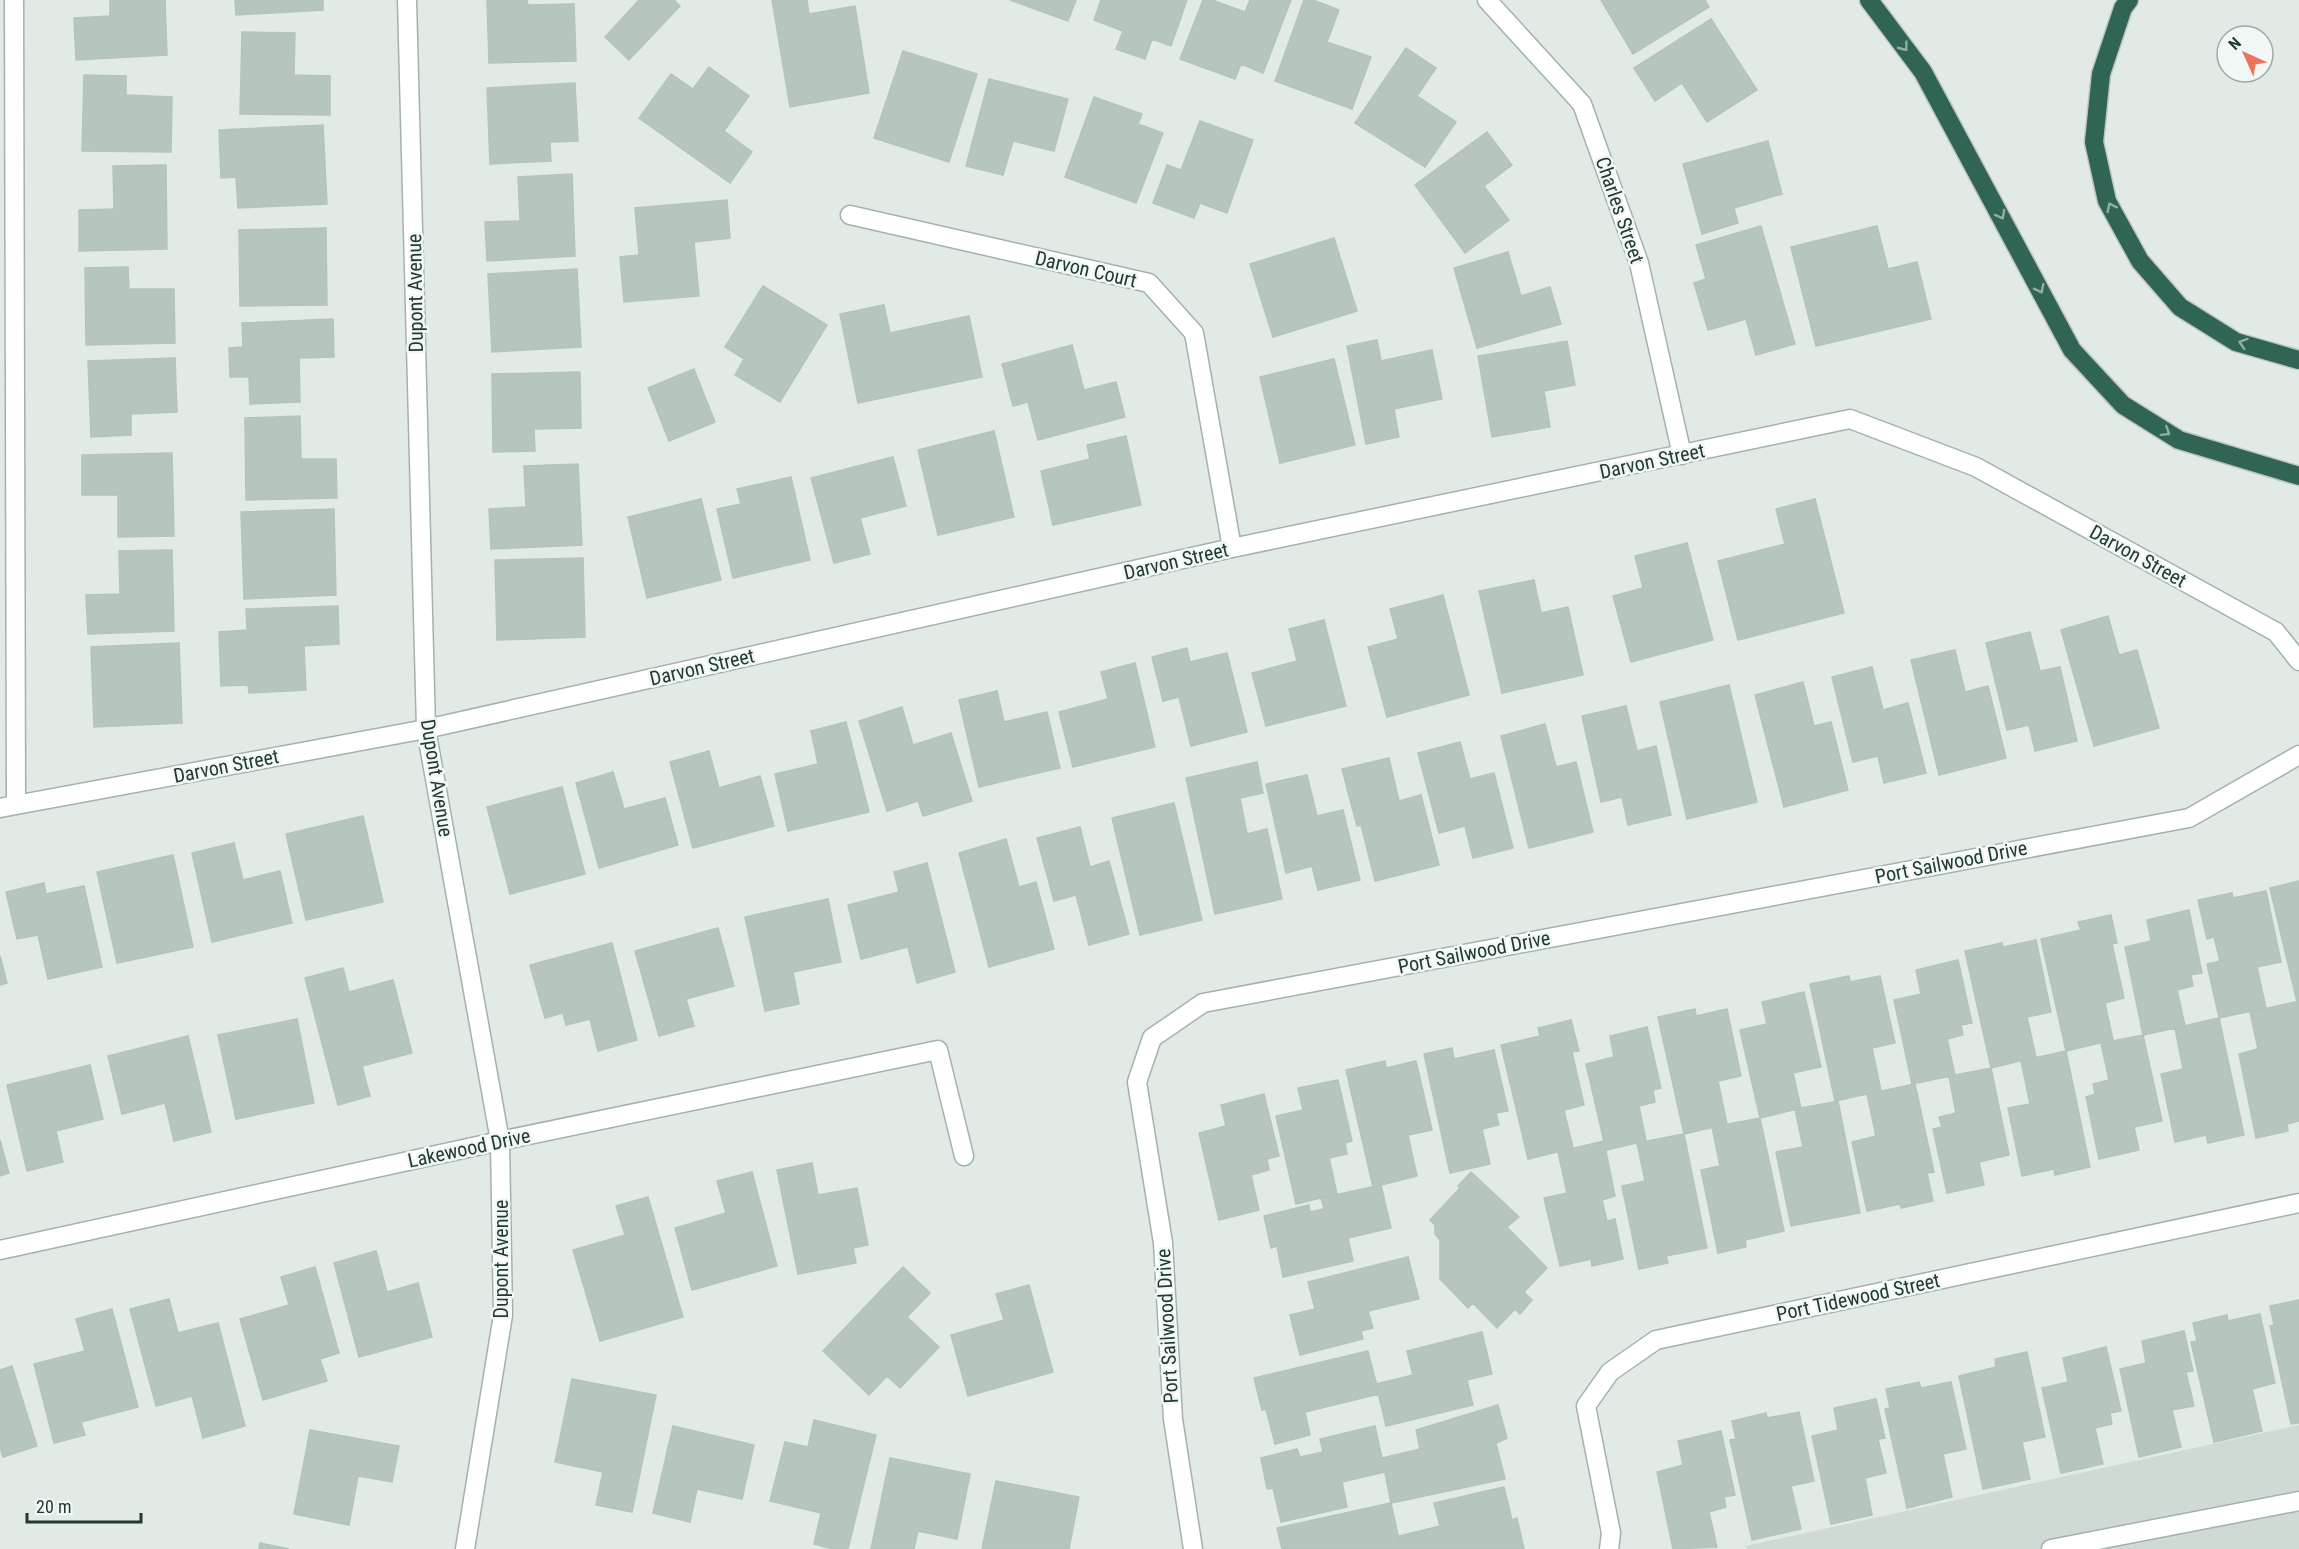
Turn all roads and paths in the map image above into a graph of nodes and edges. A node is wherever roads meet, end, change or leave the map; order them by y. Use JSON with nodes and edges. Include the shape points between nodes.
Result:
{"nodes":[{"id":1,"x":14,"y":0,"type":"edge"},
{"id":2,"x":407,"y":0,"type":"edge"},
{"id":3,"x":1487,"y":0,"type":"edge"},
{"id":4,"x":1869,"y":0,"type":"edge"},
{"id":5,"x":2129,"y":0,"type":"edge"},
{"id":6,"x":850,"y":215,"type":"dead end"},
{"id":7,"x":2299,"y":360,"type":"edge"},
{"id":8,"x":1682,"y":455,"type":"junction"},
{"id":9,"x":2299,"y":476,"type":"edge"},
{"id":10,"x":1232,"y":549,"type":"junction"},
{"id":11,"x":2299,"y":661,"type":"edge"},
{"id":12,"x":426,"y":729,"type":"junction"},
{"id":13,"x":2299,"y":754,"type":"edge"},
{"id":14,"x":8,"y":807,"type":"edge"},
{"id":15,"x":500,"y":1141,"type":"junction"},
{"id":16,"x":964,"y":1156,"type":"dead end"},
{"id":17,"x":2299,"y":1203,"type":"edge"},
{"id":18,"x":0,"y":1250,"type":"edge"},
{"id":19,"x":2299,"y":1501,"type":"edge"},
{"id":20,"x":465,"y":1549,"type":"edge"},
{"id":21,"x":1193,"y":1549,"type":"edge"},
{"id":22,"x":1609,"y":1549,"type":"edge"},
{"id":23,"x":2051,"y":1549,"type":"edge"}],
"edges":[{"from":1,"to":14,"type":"street"},
{"from":2,"to":12,"type":"street","name":"Dupont Avenue"},
{"from":3,"to":8,"type":"street","name":"Charles Street","via":[[1582,104],[1640,263]]},
{"from":4,"to":9,"type":"highway","one_way":true,"via":[[1923,72],[2072,350],[2123,405],[2179,440]]},
{"from":7,"to":5,"type":"highway","one_way":true,"via":[[2236,342],[2180,307],[2140,261],[2107,201],[2094,142],[2101,74]]},
{"from":6,"to":10,"type":"street","name":"Darvon Court","via":[[1149,283],[1194,333]]},
{"from":8,"to":10,"type":"street","name":"Darvon Street"},
{"from":8,"to":11,"type":"street","name":"Darvon Street","via":[[1851,419],[1976,467],[2276,632]]},
{"from":10,"to":12,"type":"street","name":"Darvon Street"},
{"from":12,"to":14,"type":"street","name":"Darvon Street"},
{"from":12,"to":15,"type":"street","name":"Dupont Avenue"},
{"from":13,"to":21,"type":"street","name":"Port Sailwood Drive","via":[[2189,818],[1203,1003],[1152,1038],[1137,1082],[1163,1243],[1173,1419]]},
{"from":15,"to":16,"type":"street","name":"Lakewood Drive","via":[[938,1050]]},
{"from":15,"to":18,"type":"street","name":"Lakewood Drive"},
{"from":15,"to":20,"type":"street","name":"Dupont Avenue","via":[[503,1315]]},
{"from":17,"to":22,"type":"street","name":"Port Tidewood Street","via":[[1656,1340],[1610,1372],[1586,1406],[1611,1533]]},
{"from":19,"to":23,"type":"street"}]}
